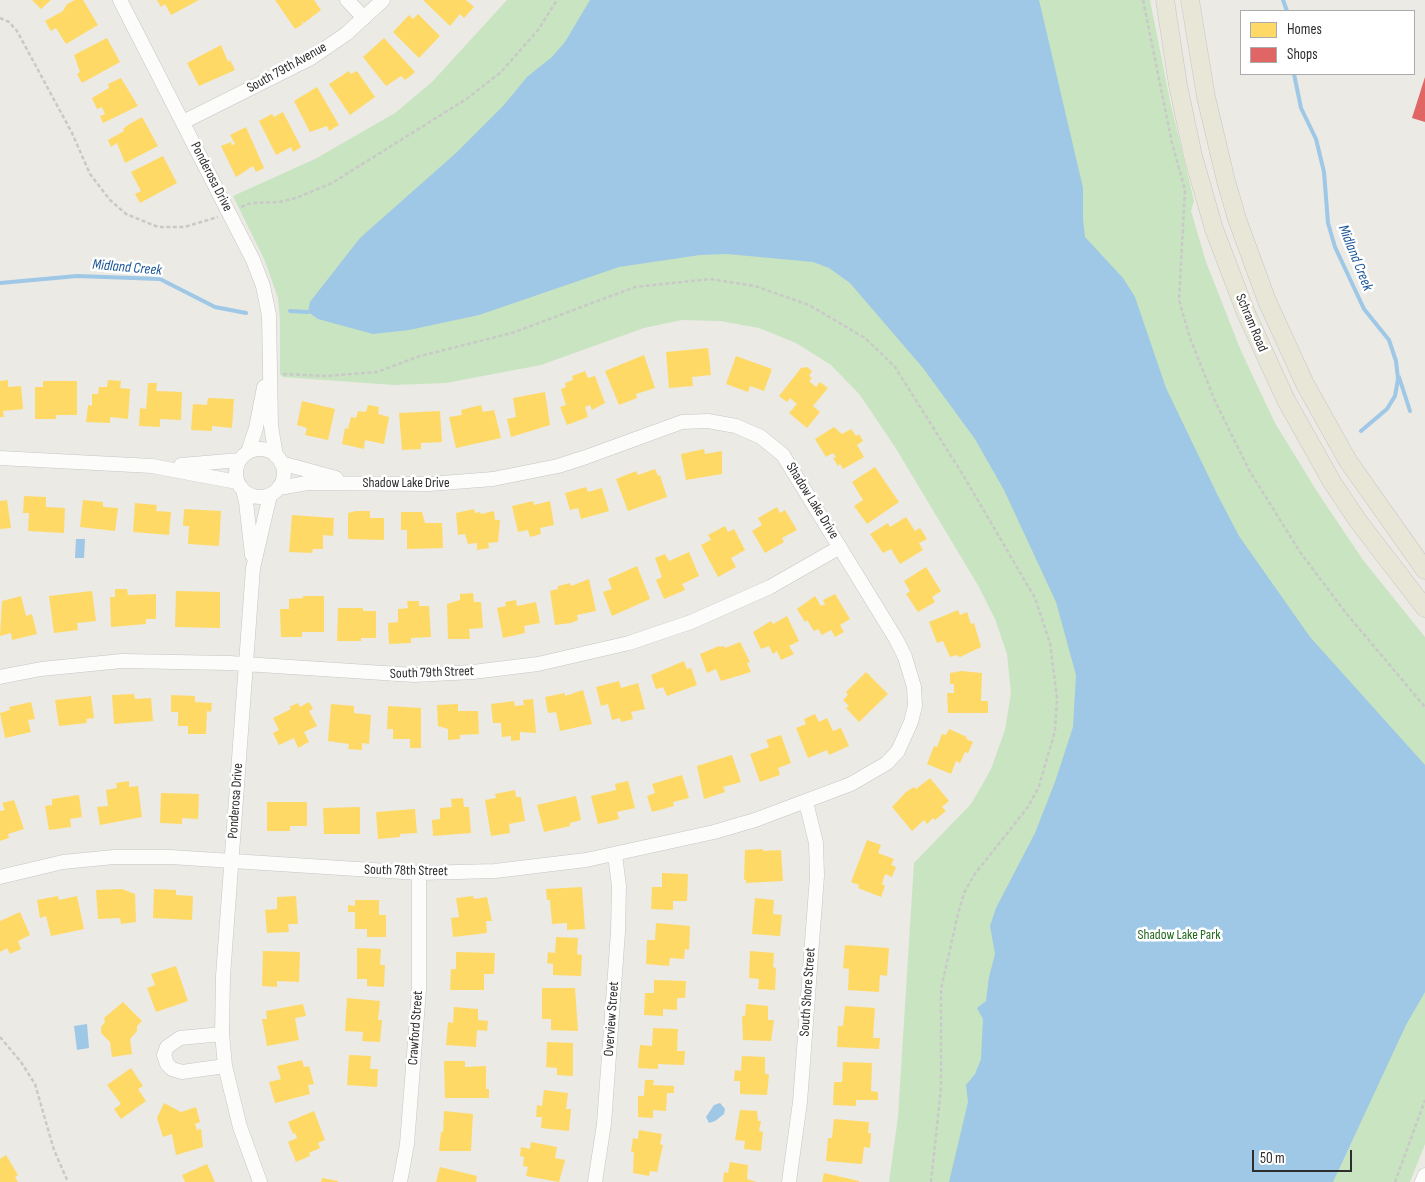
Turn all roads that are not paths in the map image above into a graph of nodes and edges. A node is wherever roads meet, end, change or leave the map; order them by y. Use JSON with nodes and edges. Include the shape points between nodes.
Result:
{"nodes":[{"id":1,"x":120,"y":0,"type":"edge"},
{"id":2,"x":347,"y":0,"type":"edge"},
{"id":3,"x":382,"y":0,"type":"edge"},
{"id":4,"x":1165,"y":0,"type":"edge"},
{"id":5,"x":1190,"y":0,"type":"edge"},
{"id":6,"x":364,"y":18,"type":"junction"},
{"id":7,"x":183,"y":122,"type":"junction"},
{"id":8,"x":269,"y":362,"type":"junction"},
{"id":9,"x":244,"y":456,"type":"junction"},
{"id":10,"x":0,"y":458,"type":"edge"},
{"id":11,"x":279,"y":459,"type":"junction"},
{"id":12,"x":152,"y":466,"type":"junction"},
{"id":13,"x":349,"y":482,"type":"junction"},
{"id":14,"x":240,"y":486,"type":"junction"},
{"id":15,"x":274,"y":492,"type":"junction"},
{"id":16,"x":840,"y":546,"type":"junction"},
{"id":17,"x":253,"y":568,"type":"junction"},
{"id":18,"x":1425,"y":570,"type":"edge"},
{"id":19,"x":1425,"y":608,"type":"edge"},
{"id":20,"x":246,"y":665,"type":"junction"},
{"id":21,"x":0,"y":677,"type":"edge"},
{"id":22,"x":806,"y":802,"type":"junction"},
{"id":23,"x":615,"y":855,"type":"junction"},
{"id":24,"x":232,"y":860,"type":"junction"},
{"id":25,"x":419,"y":873,"type":"junction"},
{"id":26,"x":0,"y":877,"type":"edge"},
{"id":27,"x":222,"y":1034,"type":"junction"},
{"id":28,"x":226,"y":1066,"type":"junction"},
{"id":29,"x":1425,"y":1174,"type":"edge"},
{"id":30,"x":260,"y":1182,"type":"edge"},
{"id":31,"x":400,"y":1182,"type":"edge"},
{"id":32,"x":595,"y":1182,"type":"edge"},
{"id":33,"x":789,"y":1182,"type":"edge"},
{"id":34,"x":1422,"y":1182,"type":"edge"}],
"edges":[{"from":1,"to":7,"type":"street","name":"Ponderosa Drive"},
{"from":2,"to":6,"type":"street"},
{"from":3,"to":6,"type":"street","name":"South 79th Avenue"},
{"from":4,"to":19,"type":"main road","name":"Schram Road","via":[[1193,156],[1214,229],[1246,313],[1286,400],[1332,482]]},
{"from":5,"to":18,"type":"main road","name":"Schram Road","via":[[1206,97],[1224,172],[1237,219],[1267,301],[1306,384],[1348,461]]},
{"from":6,"to":7,"type":"street","name":"South 79th Avenue","via":[[311,58]]},
{"from":7,"to":8,"type":"street","name":"Ponderosa Drive","via":[[223,217],[253,260],[265,292],[269,315]]},
{"from":8,"to":9,"type":"street","name":"Ponderosa Drive","via":[[256,428]]},
{"from":8,"to":11,"type":"street","name":"Ponderosa Drive","via":[[271,426]]},
{"from":9,"to":11,"type":"street","via":[[260,449]]},
{"from":9,"to":12,"type":"street","via":[[206,464]]},
{"from":9,"to":14,"type":"street","via":[[236,470]]},
{"from":10,"to":12,"type":"street"},
{"from":11,"to":13,"type":"street","name":"Shadow Lake Drive"},
{"from":11,"to":15,"type":"street","via":[[284,473]]},
{"from":12,"to":14,"type":"street"},
{"from":13,"to":15,"type":"street","name":"Shadow Lake Drive","via":[[307,483]]},
{"from":13,"to":16,"type":"street","name":"Shadow Lake Drive","via":[[410,485],[493,479],[558,466],[682,422],[721,422],[750,431],[783,455]]},
{"from":14,"to":15,"type":"street","via":[[253,497]]},
{"from":14,"to":17,"type":"street","name":"Ponderosa Drive","via":[[249,518]]},
{"from":15,"to":17,"type":"street","name":"Ponderosa Drive"},
{"from":16,"to":20,"type":"street","name":"South 79th Street","via":[[770,587],[721,610],[629,643],[566,659],[489,670],[414,675]]},
{"from":16,"to":22,"type":"street","name":"Shadow Lake Drive","via":[[905,657],[914,687],[915,706],[905,738],[887,763],[864,778]]},
{"from":17,"to":20,"type":"street","name":"Ponderosa Drive"},
{"from":20,"to":21,"type":"street","name":"South 79th Street","via":[[122,661]]},
{"from":20,"to":24,"type":"street","name":"Ponderosa Drive"},
{"from":22,"to":23,"type":"street","name":"South 78th Street","via":[[714,832]]},
{"from":22,"to":33,"type":"street","name":"South Shore Street","via":[[816,843],[817,876],[800,1102]]},
{"from":23,"to":25,"type":"street","name":"South 78th Street","via":[[526,868]]},
{"from":23,"to":32,"type":"street","name":"Overview Street","via":[[619,886],[618,932],[604,1124]]},
{"from":24,"to":25,"type":"street","name":"South 78th Street"},
{"from":24,"to":26,"type":"street","name":"South 78th Street","via":[[114,857],[63,862]]},
{"from":24,"to":27,"type":"street","name":"Ponderosa Drive"},
{"from":25,"to":31,"type":"street","name":"Crawford Street","via":[[419,990],[407,1144]]},
{"from":27,"to":28,"type":"street","name":"Ponderosa Drive"},
{"from":27,"to":28,"type":"street","via":[[180,1038],[167,1047],[164,1055],[172,1070],[182,1072]]},
{"from":28,"to":30,"type":"street","name":"Ponderosa Drive","via":[[240,1126]]},
{"from":29,"to":34,"type":"street"}]}
